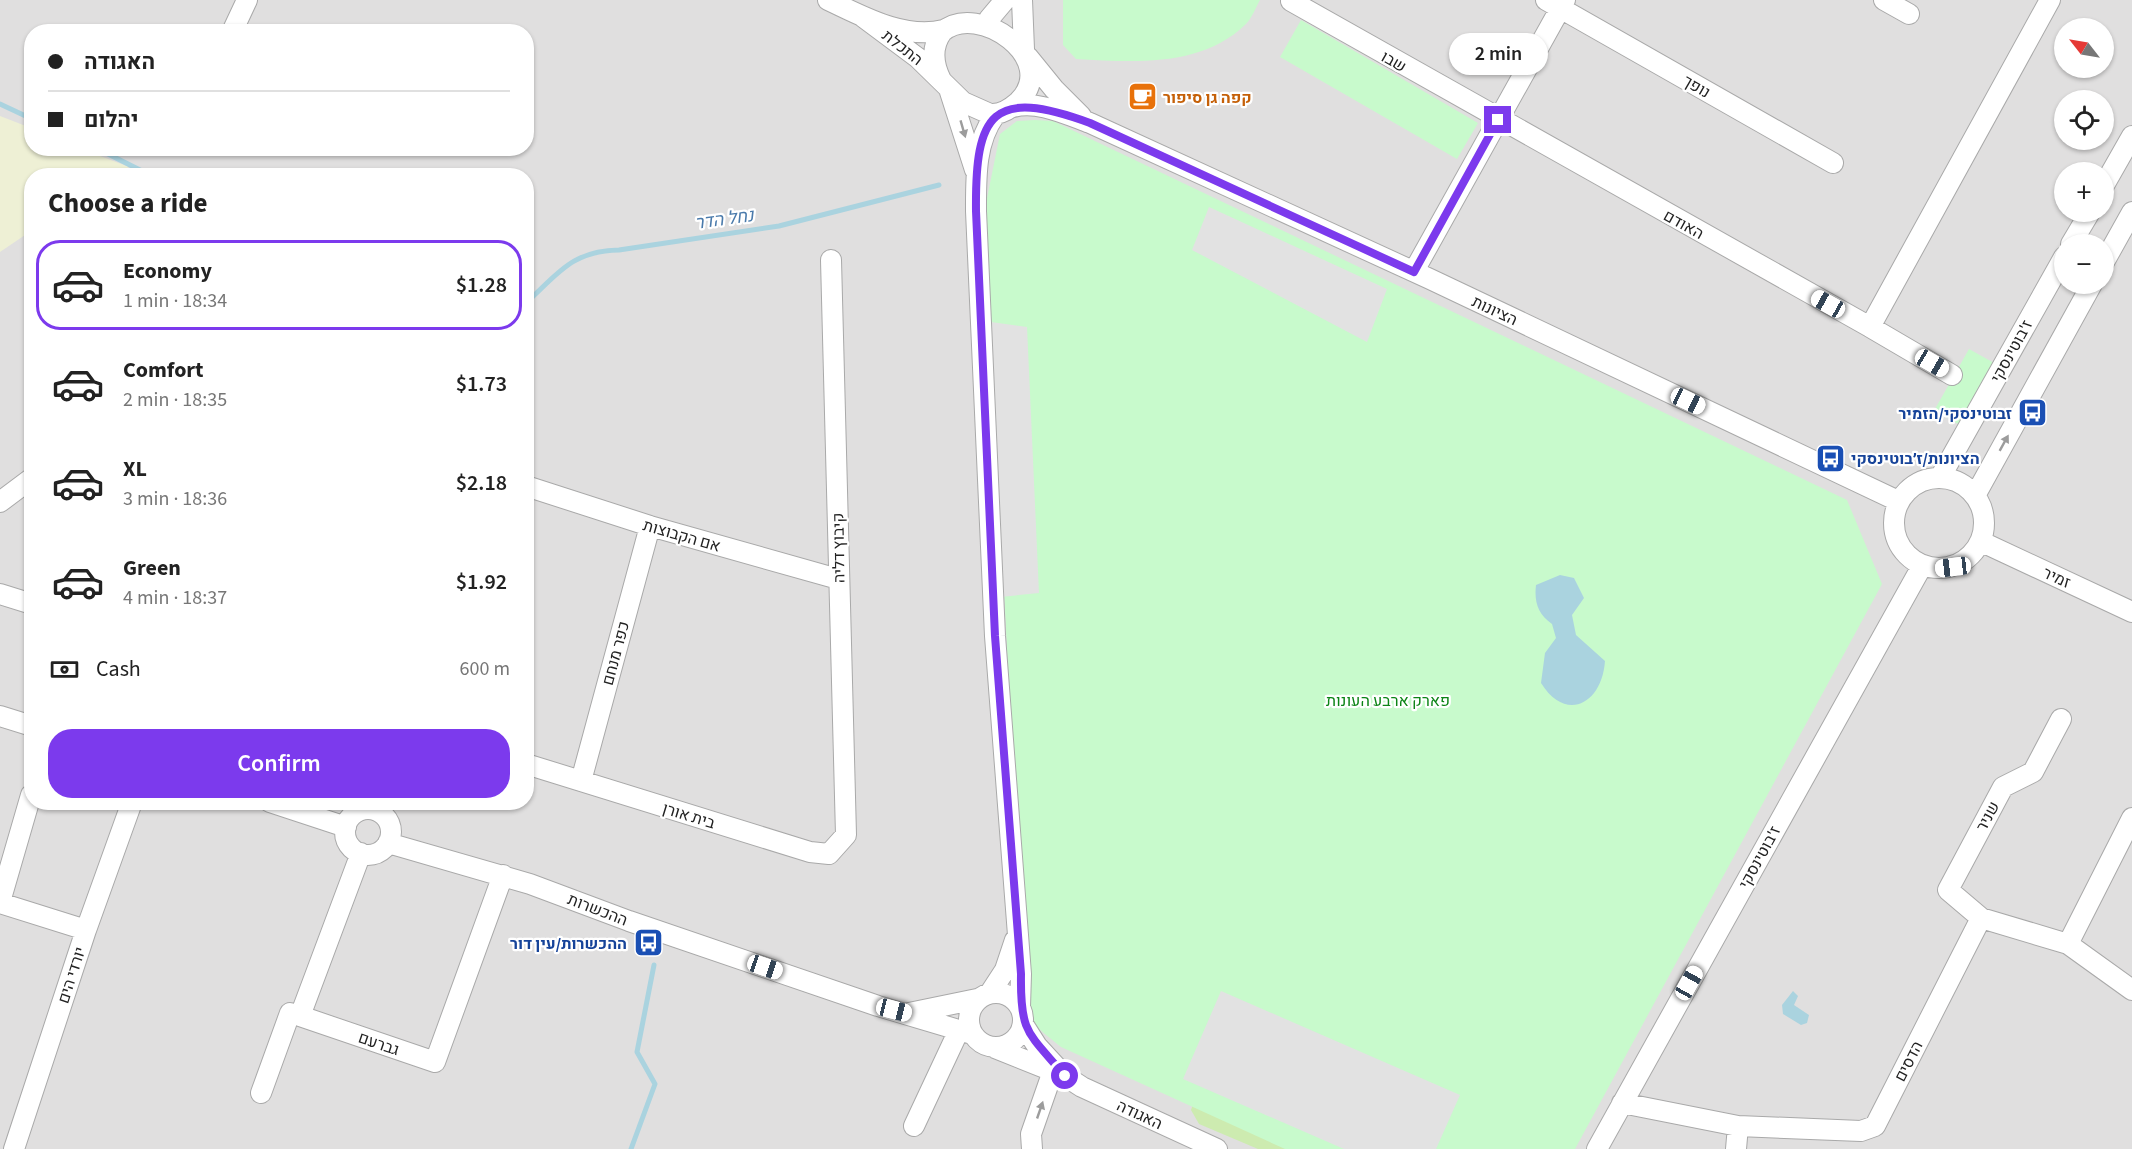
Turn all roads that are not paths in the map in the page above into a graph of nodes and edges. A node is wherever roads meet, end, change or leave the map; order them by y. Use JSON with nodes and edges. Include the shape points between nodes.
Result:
{"nodes":[{"id":1,"x":247,"y":0,"type":"edge"},
{"id":2,"x":828,"y":0,"type":"edge"},
{"id":3,"x":1005,"y":0,"type":"edge"},
{"id":4,"x":1022,"y":0,"type":"edge"},
{"id":5,"x":1884,"y":0,"type":"edge"},
{"id":6,"x":2050,"y":0,"type":"edge"},
{"id":7,"x":1291,"y":1,"type":"edge"},
{"id":8,"x":1557,"y":3,"type":"edge"},
{"id":9,"x":977,"y":11,"type":"edge"},
{"id":10,"x":1909,"y":14,"type":"dead end"},
{"id":11,"x":863,"y":17,"type":"junction"},
{"id":12,"x":236,"y":24,"type":"edge"},
{"id":13,"x":946,"y":27,"type":"junction"},
{"id":14,"x":1026,"y":53,"type":"junction"},
{"id":15,"x":944,"y":83,"type":"junction"},
{"id":16,"x":1003,"y":112,"type":"junction"},
{"id":17,"x":1498,"y":120,"type":"junction"},
{"id":18,"x":1090,"y":123,"type":"junction"},
{"id":19,"x":2132,"y":136,"type":"edge"},
{"id":20,"x":1833,"y":163,"type":"dead end"},
{"id":21,"x":2114,"y":168,"type":"edge"},
{"id":22,"x":976,"y":172,"type":"junction"},
{"id":23,"x":2132,"y":212,"type":"edge"},
{"id":24,"x":2114,"y":244,"type":"edge"},
{"id":25,"x":831,"y":260,"type":"dead end"},
{"id":26,"x":1414,"y":272,"type":"junction"},
{"id":27,"x":2054,"y":275,"type":"edge"},
{"id":28,"x":2086,"y":294,"type":"edge"},
{"id":29,"x":1870,"y":327,"type":"junction"},
{"id":30,"x":1952,"y":375,"type":"dead end"},
{"id":31,"x":1941,"y":476,"type":"junction"},
{"id":32,"x":24,"y":484,"type":"edge"},
{"id":33,"x":534,"y":489,"type":"edge"},
{"id":34,"x":1976,"y":494,"type":"junction"},
{"id":35,"x":1898,"y":501,"type":"junction"},
{"id":36,"x":0,"y":502,"type":"edge"},
{"id":37,"x":650,"y":526,"type":"junction"},
{"id":38,"x":1982,"y":542,"type":"junction"},
{"id":39,"x":1922,"y":566,"type":"junction"},
{"id":40,"x":838,"y":579,"type":"junction"},
{"id":41,"x":0,"y":594,"type":"edge"},
{"id":42,"x":24,"y":602,"type":"edge"},
{"id":43,"x":2132,"y":612,"type":"edge"},
{"id":44,"x":0,"y":716,"type":"edge"},
{"id":45,"x":2061,"y":719,"type":"dead end"},
{"id":46,"x":24,"y":724,"type":"edge"},
{"id":47,"x":534,"y":766,"type":"edge"},
{"id":48,"x":581,"y":781,"type":"junction"},
{"id":49,"x":27,"y":810,"type":"edge"},
{"id":50,"x":129,"y":810,"type":"edge"},
{"id":51,"x":294,"y":810,"type":"edge"},
{"id":52,"x":361,"y":810,"type":"edge"},
{"id":53,"x":378,"y":810,"type":"edge"},
{"id":54,"x":2132,"y":818,"type":"edge"},
{"id":55,"x":346,"y":827,"type":"junction"},
{"id":56,"x":846,"y":835,"type":"joint"},
{"id":57,"x":387,"y":843,"type":"junction"},
{"id":58,"x":361,"y":853,"type":"junction"},
{"id":59,"x":503,"y":875,"type":"junction"},
{"id":60,"x":0,"y":903,"type":"edge"},
{"id":61,"x":1981,"y":918,"type":"junction"},
{"id":62,"x":86,"y":930,"type":"junction"},
{"id":63,"x":1017,"y":932,"type":"junction"},
{"id":64,"x":2068,"y":944,"type":"junction"},
{"id":65,"x":2132,"y":990,"type":"edge"},
{"id":66,"x":984,"y":996,"type":"junction"},
{"id":67,"x":909,"y":1013,"type":"junction"},
{"id":68,"x":300,"y":1016,"type":"junction"},
{"id":69,"x":1022,"y":1016,"type":"junction"},
{"id":70,"x":965,"y":1032,"type":"junction"},
{"id":71,"x":995,"y":1048,"type":"junction"},
{"id":72,"x":1059,"y":1073,"type":"junction"},
{"id":73,"x":261,"y":1093,"type":"dead end"},
{"id":74,"x":1622,"y":1103,"type":"junction"},
{"id":75,"x":914,"y":1126,"type":"dead end"},
{"id":76,"x":1738,"y":1126,"type":"junction"},
{"id":77,"x":14,"y":1149,"type":"edge"},
{"id":78,"x":1032,"y":1149,"type":"edge"},
{"id":79,"x":1217,"y":1149,"type":"edge"},
{"id":80,"x":1597,"y":1149,"type":"edge"},
{"id":81,"x":1736,"y":1149,"type":"edge"}],
"edges":[{"from":1,"to":12,"type":"street"},
{"from":2,"to":11,"type":"street","name":"התכלת"},
{"from":3,"to":9,"type":"street"},
{"from":4,"to":14,"type":"street"},
{"from":5,"to":10,"type":"street"},
{"from":6,"to":29,"type":"street"},
{"from":7,"to":17,"type":"street","name":"שבו"},
{"from":8,"to":17,"type":"street"},
{"from":8,"to":20,"type":"street","name":"נופך"},
{"from":9,"to":13,"type":"street"},
{"from":9,"to":14,"type":"street"},
{"from":11,"to":13,"type":"street","name":"התכלת","via":[[894,28],[926,32]]},
{"from":11,"to":15,"type":"street","name":"התכלת"},
{"from":13,"to":15,"type":"street","via":[[934,55],[934,64]]},
{"from":14,"to":16,"type":"street","via":[[1031,67],[1029,82],[1022,98]]},
{"from":14,"to":18,"type":"street","name":"הציונות","via":[[1070,106]]},
{"from":15,"to":16,"type":"street","via":[[972,107]]},
{"from":15,"to":22,"type":"street","one_way":true},
{"from":16,"to":18,"type":"street","name":"הציונות","via":[[1026,106],[1048,108]]},
{"from":16,"to":22,"type":"street","via":[[985,133]]},
{"from":17,"to":26,"type":"street"},
{"from":17,"to":29,"type":"street","name":"האודם"},
{"from":18,"to":26,"type":"street","name":"הציונות"},
{"from":19,"to":21,"type":"street"},
{"from":22,"to":63,"type":"street","via":[[995,636]]},
{"from":23,"to":24,"type":"street"},
{"from":25,"to":40,"type":"street","name":"קיבוץ דליה"},
{"from":26,"to":35,"type":"street","name":"הציונות"},
{"from":27,"to":31,"type":"street","name":"ז'בוטינסקי"},
{"from":34,"to":28,"type":"street","one_way":true},
{"from":29,"to":30,"type":"street","name":"האודם"},
{"from":31,"to":34,"type":"street","via":[[1956,480]]},
{"from":31,"to":35,"type":"street","via":[[1911,486]]},
{"from":32,"to":36,"type":"street"},
{"from":33,"to":37,"type":"street","name":"אם הקבוצות"},
{"from":34,"to":38,"type":"street","via":[[1984,523]]},
{"from":35,"to":39,"type":"street","via":[[1893,516],[1894,532],[1900,547]]},
{"from":37,"to":40,"type":"street","name":"אם הקבוצות"},
{"from":37,"to":48,"type":"street","name":"כפר מנחם"},
{"from":38,"to":39,"type":"street","via":[[1953,567]]},
{"from":38,"to":43,"type":"street","name":"זמיר"},
{"from":39,"to":74,"type":"street","name":"ז'בוטינסקי"},
{"from":40,"to":56,"type":"street","name":"קיבוץ דליה"},
{"from":41,"to":42,"type":"street"},
{"from":44,"to":46,"type":"street"},
{"from":45,"to":61,"type":"street","name":"שניר","via":[[2034,772],[2003,787],[1948,890]]},
{"from":47,"to":48,"type":"street","name":"בית אורן"},
{"from":48,"to":56,"type":"street","name":"בית אורן","via":[[810,852],[829,854]]},
{"from":49,"to":60,"type":"street"},
{"from":50,"to":62,"type":"street","name":"יורדי הים"},
{"from":51,"to":55,"type":"street"},
{"from":52,"to":55,"type":"street","via":[[350,818]]},
{"from":53,"to":57,"type":"street","via":[[390,825]]},
{"from":54,"to":64,"type":"street"},
{"from":55,"to":58,"type":"street","via":[[348,842]]},
{"from":57,"to":58,"type":"street","via":[[373,854]]},
{"from":57,"to":59,"type":"street","name":"ההכשרות"},
{"from":58,"to":68,"type":"street"},
{"from":59,"to":67,"type":"street","name":"ההכשרות","via":[[878,1006]]},
{"from":59,"to":68,"type":"street","name":"גברעם","via":[[435,1062]]},
{"from":60,"to":62,"type":"street"},
{"from":61,"to":64,"type":"street"},
{"from":61,"to":76,"type":"street","name":"הדסים","via":[[1875,1126],[1861,1131]]},
{"from":62,"to":77,"type":"street","name":"יורדי הים"},
{"from":63,"to":66,"type":"street","via":[[1005,970]]},
{"from":63,"to":69,"type":"street"},
{"from":64,"to":65,"type":"street"},
{"from":66,"to":67,"type":"street","name":"ההכשרות"},
{"from":66,"to":69,"type":"street","via":[[1005,994]]},
{"from":66,"to":70,"type":"street","via":[[969,1016]]},
{"from":67,"to":70,"type":"street","name":"ההכשרות"},
{"from":68,"to":73,"type":"street","via":[[290,1013]]},
{"from":69,"to":71,"type":"street","via":[[1014,1041]]},
{"from":69,"to":72,"type":"street","name":"האגודה","via":[[1037,1046]]},
{"from":70,"to":71,"type":"street"},
{"from":70,"to":75,"type":"street"},
{"from":71,"to":72,"type":"street","name":"האגודה"},
{"from":78,"to":72,"type":"street","one_way":true,"via":[[1031,1134]]},
{"from":72,"to":79,"type":"street","name":"האגודה"},
{"from":74,"to":76,"type":"street","name":"הדסים"},
{"from":74,"to":80,"type":"street","name":"ז'בוטינסקי"},
{"from":76,"to":81,"type":"street"}]}
